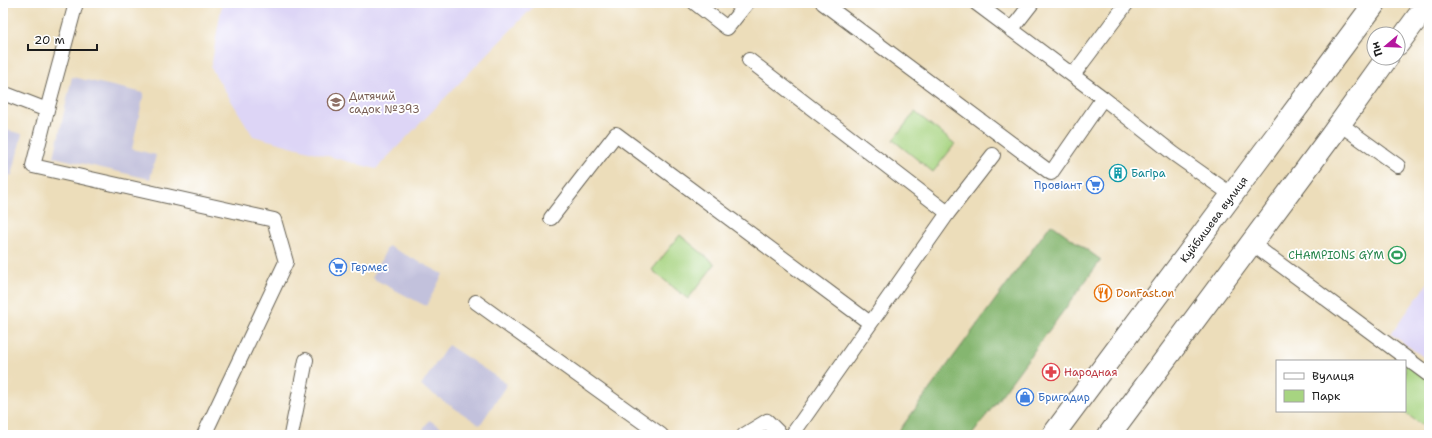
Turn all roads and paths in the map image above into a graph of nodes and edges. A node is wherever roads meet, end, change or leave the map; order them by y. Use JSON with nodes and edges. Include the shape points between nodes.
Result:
{"nodes":[{"id":1,"x":76,"y":3,"type":"edge"},
{"id":2,"x":695,"y":3,"type":"edge"},
{"id":3,"x":747,"y":3,"type":"edge"},
{"id":4,"x":823,"y":3,"type":"edge"},
{"id":5,"x":976,"y":3,"type":"edge"},
{"id":6,"x":1032,"y":3,"type":"edge"},
{"id":7,"x":1127,"y":3,"type":"edge"},
{"id":8,"x":1375,"y":3,"type":"edge"},
{"id":9,"x":1428,"y":3,"type":"edge"},
{"id":10,"x":1011,"y":30,"type":"junction"},
{"id":11,"x":1406,"y":33,"type":"edge"},
{"id":12,"x":749,"y":60,"type":"dead end"},
{"id":13,"x":1381,"y":66,"type":"edge"},
{"id":14,"x":1073,"y":76,"type":"junction"},
{"id":15,"x":3,"y":93,"type":"edge"},
{"id":16,"x":1103,"y":98,"type":"junction"},
{"id":17,"x":47,"y":110,"type":"junction"},
{"id":18,"x":1340,"y":124,"type":"junction"},
{"id":19,"x":993,"y":155,"type":"dead end"},
{"id":20,"x":1398,"y":166,"type":"dead end"},
{"id":21,"x":1232,"y":195,"type":"junction"},
{"id":22,"x":948,"y":213,"type":"junction"},
{"id":23,"x":551,"y":218,"type":"dead end"},
{"id":24,"x":1251,"y":243,"type":"junction"},
{"id":25,"x":476,"y":302,"type":"dead end"},
{"id":26,"x":870,"y":323,"type":"junction"},
{"id":27,"x":306,"y":360,"type":"dead end"},
{"id":28,"x":1429,"y":375,"type":"edge"},
{"id":29,"x":204,"y":435,"type":"edge"},
{"id":30,"x":291,"y":435,"type":"edge"},
{"id":31,"x":661,"y":435,"type":"edge"},
{"id":32,"x":744,"y":435,"type":"edge"},
{"id":33,"x":781,"y":435,"type":"edge"},
{"id":34,"x":792,"y":435,"type":"edge"},
{"id":35,"x":1053,"y":435,"type":"edge"},
{"id":36,"x":1109,"y":435,"type":"edge"}],
"edges":[{"from":1,"to":17,"type":"lane"},
{"from":2,"to":3,"type":"lane","via":[[727,28]]},
{"from":4,"to":16,"type":"lane","via":[[1051,173]]},
{"from":5,"to":10,"type":"lane"},
{"from":6,"to":10,"type":"lane"},
{"from":7,"to":14,"type":"lane"},
{"from":8,"to":21,"type":"main road","name":"Куйбишева вулиця"},
{"from":9,"to":11,"type":"main road"},
{"from":10,"to":14,"type":"lane"},
{"from":12,"to":22,"type":"lane"},
{"from":13,"to":18,"type":"main road"},
{"from":14,"to":16,"type":"lane"},
{"from":15,"to":17,"type":"lane"},
{"from":16,"to":21,"type":"lane","via":[[1174,154]]},
{"from":17,"to":29,"type":"lane","via":[[33,166],[274,220],[286,262]]},
{"from":18,"to":20,"type":"lane"},
{"from":18,"to":24,"type":"main road"},
{"from":19,"to":22,"type":"lane"},
{"from":21,"to":35,"type":"main road","name":"Куйбишева вулиця"},
{"from":22,"to":26,"type":"lane"},
{"from":23,"to":26,"type":"lane","via":[[616,134]]},
{"from":24,"to":28,"type":"lane"},
{"from":24,"to":36,"type":"main road"},
{"from":25,"to":31,"type":"lane"},
{"from":26,"to":34,"type":"lane"},
{"from":27,"to":30,"type":"lane"},
{"from":32,"to":33,"type":"lane","via":[[767,421]]}]}
